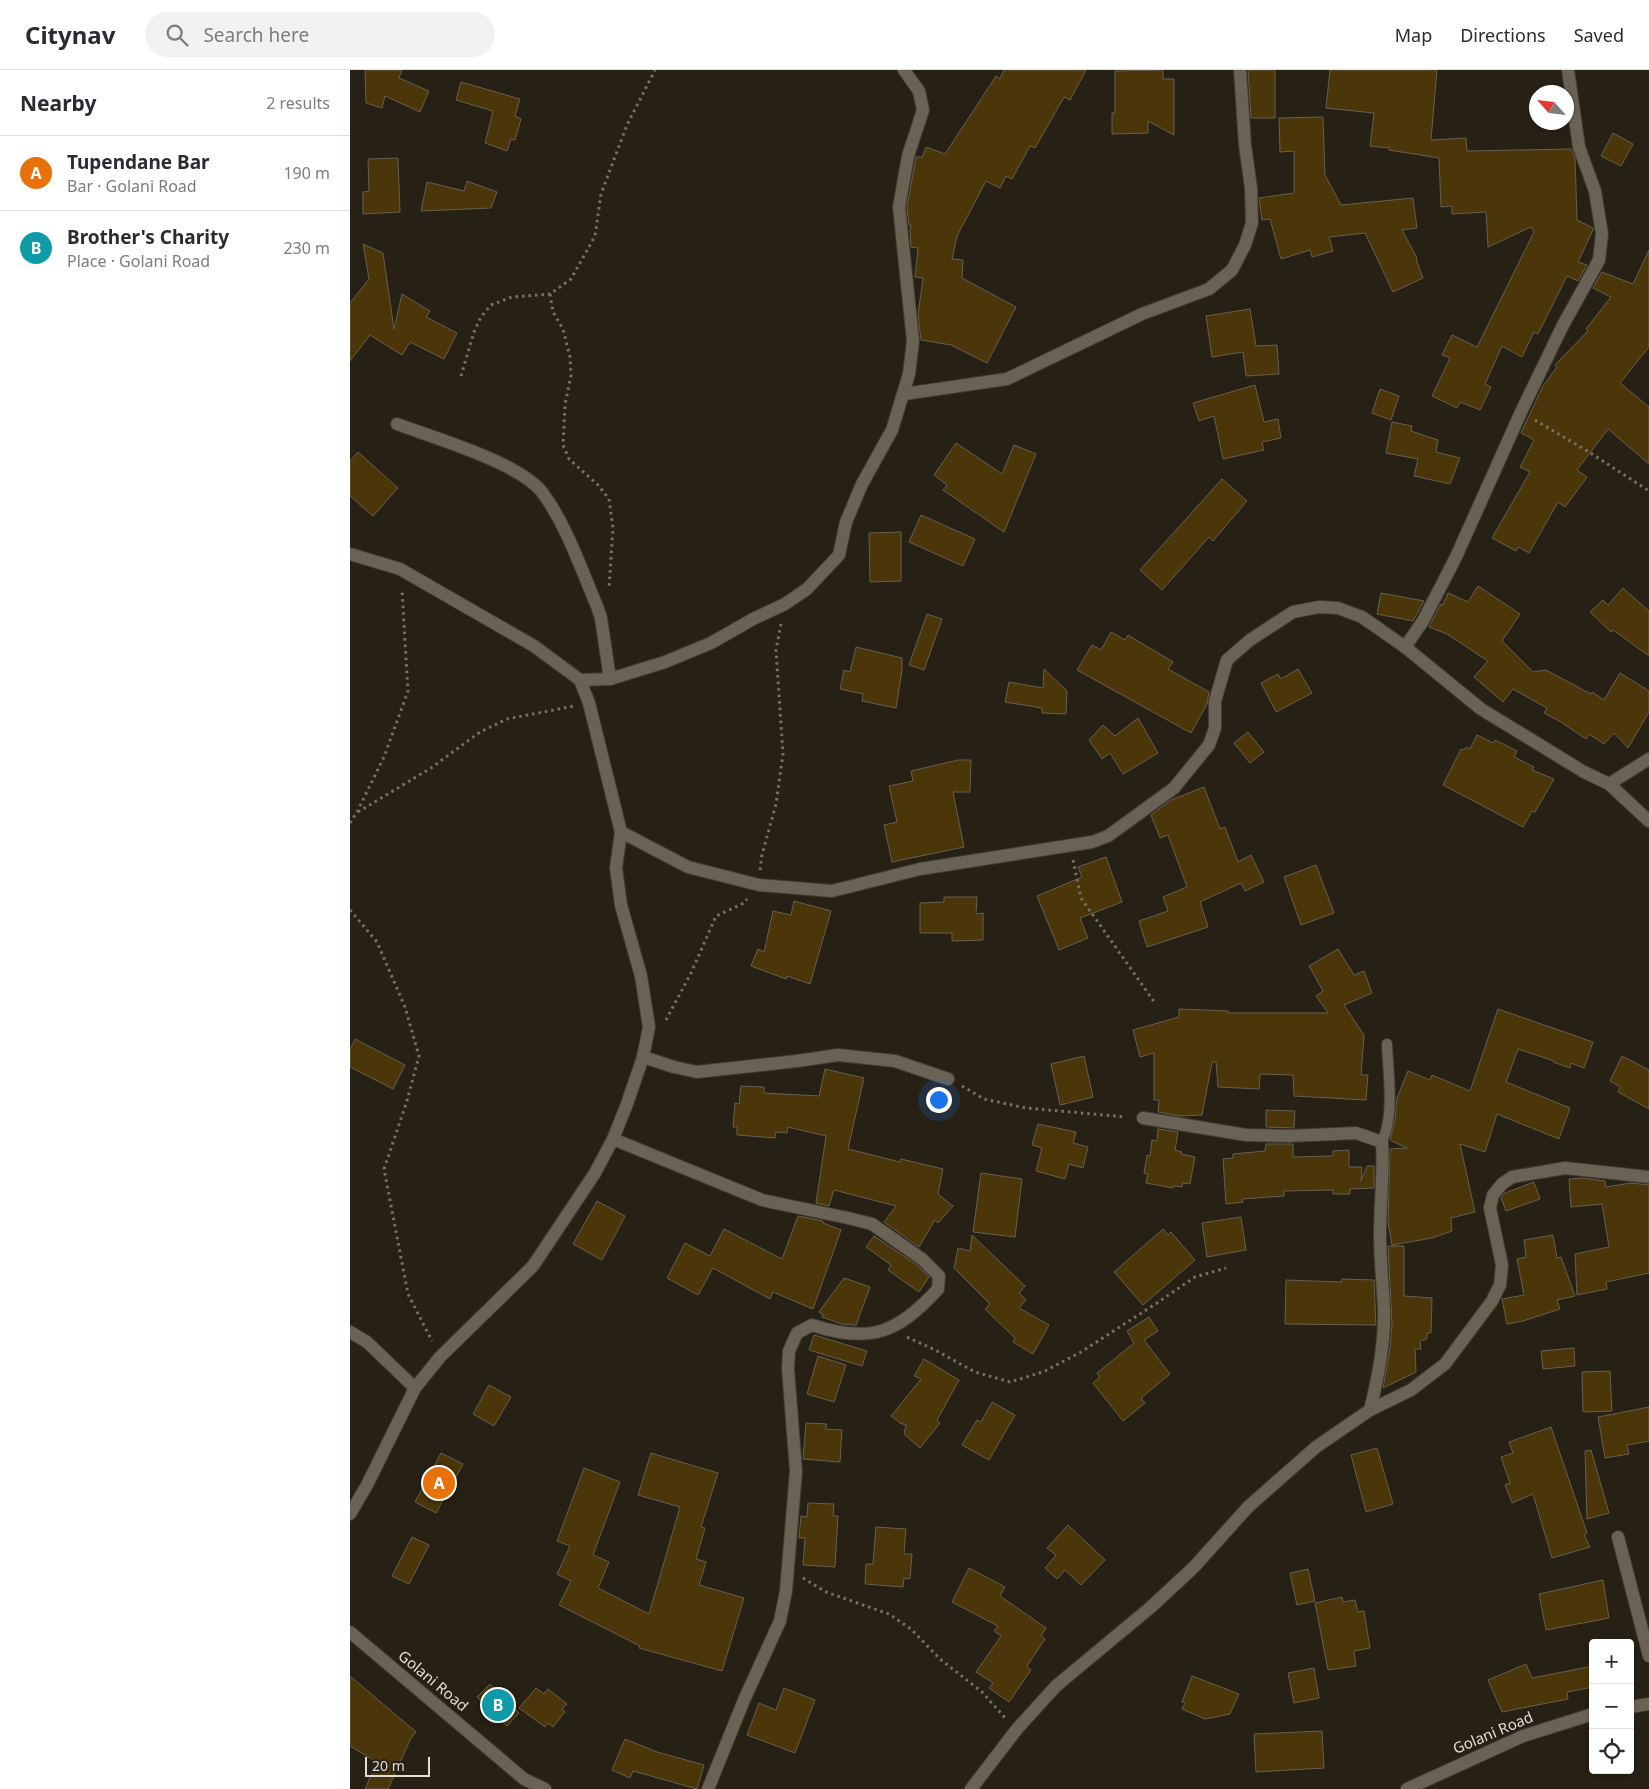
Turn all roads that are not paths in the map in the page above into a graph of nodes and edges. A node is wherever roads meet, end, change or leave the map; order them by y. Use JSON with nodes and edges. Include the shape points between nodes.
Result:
{"nodes":[{"id":1,"x":904,"y":70,"type":"edge"},
{"id":2,"x":1240,"y":70,"type":"edge"},
{"id":3,"x":1568,"y":70,"type":"edge"},
{"id":4,"x":904,"y":394,"type":"junction"},
{"id":5,"x":397,"y":424,"type":"dead end"},
{"id":6,"x":350,"y":554,"type":"edge"},
{"id":7,"x":1405,"y":647,"type":"junction"},
{"id":8,"x":610,"y":679,"type":"junction"},
{"id":9,"x":580,"y":680,"type":"junction"},
{"id":10,"x":1649,"y":759,"type":"edge"},
{"id":11,"x":1609,"y":784,"type":"junction"},
{"id":12,"x":1649,"y":821,"type":"edge"},
{"id":13,"x":621,"y":832,"type":"junction"},
{"id":14,"x":1387,"y":1044,"type":"dead end"},
{"id":15,"x":643,"y":1057,"type":"junction"},
{"id":16,"x":948,"y":1079,"type":"road end"},
{"id":17,"x":1143,"y":1118,"type":"road end"},
{"id":18,"x":613,"y":1139,"type":"junction"},
{"id":19,"x":1382,"y":1142,"type":"junction"},
{"id":20,"x":1649,"y":1177,"type":"edge"},
{"id":21,"x":350,"y":1332,"type":"edge"},
{"id":22,"x":415,"y":1388,"type":"junction"},
{"id":23,"x":1370,"y":1410,"type":"junction"},
{"id":24,"x":350,"y":1514,"type":"edge"},
{"id":25,"x":1618,"y":1537,"type":"dead end"},
{"id":26,"x":350,"y":1632,"type":"edge"},
{"id":27,"x":1649,"y":1656,"type":"edge"},
{"id":28,"x":1649,"y":1704,"type":"edge"},
{"id":29,"x":1634,"y":1706,"type":"edge"},
{"id":30,"x":1589,"y":1715,"type":"edge"},
{"id":31,"x":522,"y":1784,"type":"edge"},
{"id":32,"x":545,"y":1789,"type":"edge"},
{"id":33,"x":708,"y":1789,"type":"edge"},
{"id":34,"x":971,"y":1789,"type":"edge"},
{"id":35,"x":1407,"y":1789,"type":"edge"}],
"edges":[{"from":1,"to":4,"type":"street","via":[[919,91],[923,110],[908,156],[899,207],[913,341]]},
{"from":2,"to":4,"type":"street","via":[[1252,223],[1232,270],[1210,289],[1142,314],[1007,379]]},
{"from":3,"to":7,"type":"street","via":[[1580,147],[1595,191],[1602,234],[1599,260],[1521,412],[1456,557],[1423,621]]},
{"from":4,"to":8,"type":"street","via":[[892,430],[862,484],[846,522],[838,555],[807,589],[710,643]]},
{"from":5,"to":8,"type":"street","via":[[487,458],[519,473],[541,491],[561,524],[601,618]]},
{"from":6,"to":9,"type":"street","via":[[400,569],[534,646]]},
{"from":7,"to":11,"type":"street","via":[[1481,708]]},
{"from":7,"to":13,"type":"street","via":[[1362,618],[1338,608],[1319,607],[1293,612],[1250,640],[1227,660],[1215,701],[1215,728],[1209,745],[1174,788],[1108,836],[1092,842],[920,869],[832,891],[758,885],[688,867]]},
{"from":8,"to":9,"type":"street"},
{"from":9,"to":13,"type":"street","via":[[589,703]]},
{"from":10,"to":11,"type":"street"},
{"from":11,"to":12,"type":"street"},
{"from":13,"to":15,"type":"street","via":[[616,868],[621,905],[641,976],[650,1026]]},
{"from":14,"to":19,"type":"lane","via":[[1389,1114]]},
{"from":15,"to":16,"type":"street","via":[[696,1072],[838,1055],[895,1061]]},
{"from":15,"to":18,"type":"street"},
{"from":17,"to":19,"type":"street","via":[[1246,1135],[1356,1133]]},
{"from":18,"to":22,"type":"street","via":[[595,1174],[533,1266],[440,1357]]},
{"from":18,"to":33,"type":"street","via":[[762,1200],[872,1224],[922,1259],[939,1276],[938,1289],[921,1308],[890,1328],[859,1335],[832,1332],[812,1325],[797,1333],[789,1351],[788,1369],[796,1471],[786,1591],[780,1621]]},
{"from":19,"to":23,"type":"street","via":[[1384,1166],[1380,1236],[1384,1313],[1379,1374]]},
{"from":20,"to":23,"type":"street","via":[[1565,1168],[1512,1177],[1502,1184],[1493,1195],[1490,1208],[1502,1266],[1500,1285],[1492,1301],[1445,1364],[1411,1390]]},
{"from":21,"to":22,"type":"street","via":[[367,1342]]},
{"from":22,"to":24,"type":"street","via":[[368,1485]]},
{"from":23,"to":34,"type":"street","via":[[1316,1447],[1248,1506],[1194,1567],[1056,1686]]},
{"from":25,"to":27,"type":"street"},
{"from":26,"to":31,"type":"street","name":"Golani Road"},
{"from":28,"to":29,"type":"street"},
{"from":30,"to":35,"type":"street","name":"Golani Road","via":[[1523,1736]]},
{"from":31,"to":32,"type":"street","name":"Golani Road"}]}
